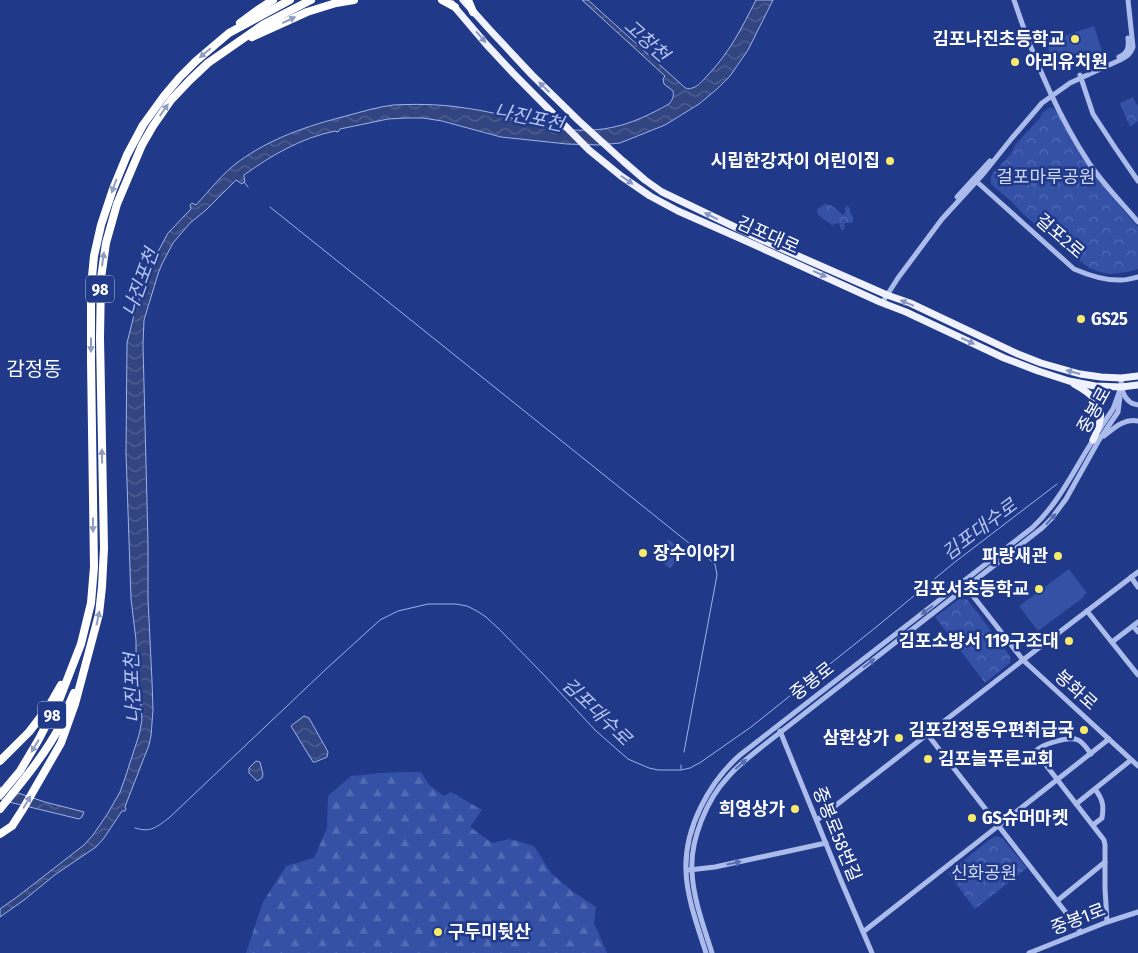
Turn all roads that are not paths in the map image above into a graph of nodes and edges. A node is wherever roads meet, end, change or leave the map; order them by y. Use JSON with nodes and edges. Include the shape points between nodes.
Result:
{"nodes":[{"id":1,"x":273,"y":0,"type":"edge"},
{"id":2,"x":290,"y":0,"type":"edge"},
{"id":3,"x":311,"y":0,"type":"edge"},
{"id":4,"x":354,"y":0,"type":"edge"},
{"id":5,"x":446,"y":0,"type":"edge"},
{"id":6,"x":463,"y":0,"type":"edge"},
{"id":7,"x":468,"y":0,"type":"edge"},
{"id":8,"x":1014,"y":0,"type":"edge"},
{"id":9,"x":1127,"y":0,"type":"edge"},
{"id":10,"x":455,"y":8,"type":"joint"},
{"id":11,"x":473,"y":12,"type":"junction"},
{"id":12,"x":229,"y":33,"type":"junction"},
{"id":13,"x":229,"y":48,"type":"junction"},
{"id":14,"x":1080,"y":76,"type":"junction"},
{"id":15,"x":1051,"y":94,"type":"junction"},
{"id":16,"x":1138,"y":180,"type":"edge"},
{"id":17,"x":975,"y":181,"type":"junction"},
{"id":18,"x":1138,"y":222,"type":"edge"},
{"id":19,"x":1138,"y":277,"type":"edge"},
{"id":20,"x":886,"y":294,"type":"junction"},
{"id":21,"x":881,"y":302,"type":"junction"},
{"id":22,"x":1138,"y":376,"type":"edge"},
{"id":23,"x":1121,"y":378,"type":"junction"},
{"id":24,"x":1069,"y":381,"type":"junction"},
{"id":25,"x":1138,"y":385,"type":"edge"},
{"id":26,"x":1121,"y":387,"type":"junction"},
{"id":27,"x":1138,"y":405,"type":"edge"},
{"id":28,"x":1138,"y":421,"type":"edge"},
{"id":29,"x":1096,"y":440,"type":"junction"},
{"id":30,"x":1138,"y":572,"type":"edge"},
{"id":31,"x":1131,"y":577,"type":"junction"},
{"id":32,"x":963,"y":582,"type":"junction"},
{"id":33,"x":1138,"y":587,"type":"edge"},
{"id":34,"x":967,"y":588,"type":"junction"},
{"id":35,"x":1087,"y":611,"type":"junction"},
{"id":36,"x":1136,"y":624,"type":"edge"},
{"id":37,"x":1138,"y":632,"type":"edge"},
{"id":38,"x":1112,"y":642,"type":"junction"},
{"id":39,"x":77,"y":654,"type":"junction"},
{"id":40,"x":1023,"y":660,"type":"junction"},
{"id":41,"x":85,"y":666,"type":"junction"},
{"id":42,"x":1138,"y":675,"type":"edge"},
{"id":43,"x":778,"y":726,"type":"junction"},
{"id":44,"x":781,"y":732,"type":"junction"},
{"id":45,"x":928,"y":735,"type":"junction"},
{"id":46,"x":1109,"y":739,"type":"junction"},
{"id":47,"x":1091,"y":754,"type":"junction"},
{"id":48,"x":1131,"y":760,"type":"junction"},
{"id":49,"x":0,"y":761,"type":"edge"},
{"id":50,"x":1138,"y":766,"type":"edge"},
{"id":51,"x":23,"y":773,"type":"junction"},
{"id":52,"x":1058,"y":780,"type":"junction"},
{"id":53,"x":1095,"y":789,"type":"junction"},
{"id":54,"x":0,"y":795,"type":"edge"},
{"id":55,"x":1076,"y":804,"type":"junction"},
{"id":56,"x":0,"y":809,"type":"edge"},
{"id":57,"x":817,"y":820,"type":"junction"},
{"id":58,"x":1093,"y":825,"type":"junction"},
{"id":59,"x":998,"y":827,"type":"junction"},
{"id":60,"x":0,"y":834,"type":"edge"},
{"id":61,"x":826,"y":844,"type":"junction"},
{"id":62,"x":1105,"y":862,"type":"junction"},
{"id":63,"x":688,"y":870,"type":"junction"},
{"id":64,"x":1057,"y":900,"type":"junction"},
{"id":65,"x":1138,"y":912,"type":"edge"},
{"id":66,"x":1107,"y":922,"type":"junction"},
{"id":67,"x":863,"y":932,"type":"junction"},
{"id":68,"x":1081,"y":932,"type":"junction"},
{"id":69,"x":706,"y":953,"type":"edge"},
{"id":70,"x":712,"y":953,"type":"edge"},
{"id":71,"x":872,"y":953,"type":"edge"},
{"id":72,"x":1029,"y":953,"type":"edge"}],
"edges":[{"from":1,"to":12,"type":"highway"},
{"from":2,"to":12,"type":"highway","number":"98"},
{"from":3,"to":13,"type":"highway","number":"98","via":[[264,24]]},
{"from":13,"to":4,"type":"highway","one_way":true,"via":[[307,12]]},
{"from":5,"to":10,"type":"highway"},
{"from":6,"to":11,"type":"main road","name":"김포대로"},
{"from":7,"to":11,"type":"highway"},
{"from":8,"to":15,"type":"street"},
{"from":9,"to":14,"type":"street","via":[[1131,52]]},
{"from":10,"to":21,"type":"main road","name":"김포대로","one_way":true,"via":[[553,114],[621,176],[678,211]]},
{"from":20,"to":11,"type":"main road","name":"김포대로","one_way":true,"via":[[662,192],[609,150]]},
{"from":12,"to":39,"type":"highway","number":"98","one_way":true,"via":[[180,77],[143,125],[120,172],[101,225],[94,256],[90,315],[93,586]]},
{"from":41,"to":13,"type":"highway","number":"98","one_way":true,"via":[[99,614],[104,548],[100,304],[106,243],[124,188],[153,126],[190,80]]},
{"from":14,"to":15,"type":"street"},
{"from":14,"to":16,"type":"street","via":[[1093,114]]},
{"from":15,"to":17,"type":"street"},
{"from":15,"to":18,"type":"street","via":[[1090,164]]},
{"from":17,"to":19,"type":"street","name":"걸포2로","via":[[1074,269],[1116,280]]},
{"from":17,"to":20,"type":"street"},
{"from":20,"to":21,"type":"street"},
{"from":23,"to":20,"type":"main road","name":"김포대로","one_way":true,"via":[[1080,374],[1041,364]]},
{"from":21,"to":24,"type":"main road","name":"김포대로","one_way":true,"via":[[1004,358]]},
{"from":22,"to":23,"type":"main road","name":"김포대로"},
{"from":23,"to":26,"type":"street"},
{"from":24,"to":26,"type":"main road","name":"김포대로"},
{"from":24,"to":29,"type":"main road","via":[[1089,393],[1098,403],[1100,422]]},
{"from":25,"to":26,"type":"main road","name":"김포대로"},
{"from":26,"to":27,"type":"street","via":[[1129,402]]},
{"from":26,"to":29,"type":"street","name":"중봉로"},
{"from":28,"to":29,"type":"street","via":[[1121,424]]},
{"from":29,"to":32,"type":"street","name":"중봉로","via":[[1047,513]]},
{"from":34,"to":29,"type":"street","name":"중봉로","one_way":true,"via":[[1051,519],[1066,499]]},
{"from":30,"to":31,"type":"street"},
{"from":31,"to":33,"type":"street"},
{"from":31,"to":35,"type":"street"},
{"from":32,"to":34,"type":"street","name":"봉화로"},
{"from":32,"to":43,"type":"street","name":"중봉로","one_way":true},
{"from":34,"to":40,"type":"street","name":"봉화로"},
{"from":44,"to":34,"type":"street","name":"중봉로","one_way":true},
{"from":35,"to":38,"type":"street"},
{"from":35,"to":40,"type":"street"},
{"from":36,"to":37,"type":"street"},
{"from":36,"to":38,"type":"street"},
{"from":38,"to":42,"type":"street"},
{"from":39,"to":49,"type":"highway","via":[[42,716]]},
{"from":39,"to":51,"type":"highway","number":"98","one_way":true,"via":[[70,677]]},
{"from":40,"to":45,"type":"street"},
{"from":40,"to":46,"type":"street","name":"봉화로"},
{"from":41,"to":51,"type":"highway","number":"98","via":[[60,725]]},
{"from":60,"to":41,"type":"highway","one_way":true,"via":[[12,826],[61,743]]},
{"from":43,"to":44,"type":"street","name":"중봉로58번길"},
{"from":43,"to":63,"type":"street","name":"중봉로","via":[[733,762],[708,793],[688,846]]},
{"from":44,"to":57,"type":"street","name":"중봉로58번길"},
{"from":63,"to":44,"type":"street","name":"중봉로","one_way":true,"via":[[701,822],[720,786],[743,762]]},
{"from":45,"to":57,"type":"street"},
{"from":45,"to":59,"type":"street"},
{"from":46,"to":47,"type":"street"},
{"from":46,"to":48,"type":"street","name":"봉화로"},
{"from":47,"to":52,"type":"street"},
{"from":47,"to":52,"type":"street","via":[[1079,740],[1073,739],[1037,750],[1036,753]]},
{"from":48,"to":50,"type":"street","name":"봉화로"},
{"from":48,"to":53,"type":"street"},
{"from":51,"to":54,"type":"highway","number":"98"},
{"from":51,"to":56,"type":"highway","number":"98"},
{"from":52,"to":55,"type":"street"},
{"from":52,"to":59,"type":"street"},
{"from":53,"to":55,"type":"street"},
{"from":53,"to":58,"type":"street","via":[[1102,798],[1103,810],[1102,818]]},
{"from":55,"to":58,"type":"street"},
{"from":57,"to":61,"type":"street","name":"중봉로58번길"},
{"from":58,"to":62,"type":"street","via":[[1105,842]]},
{"from":59,"to":64,"type":"street"},
{"from":59,"to":67,"type":"street"},
{"from":63,"to":61,"type":"street","one_way":true},
{"from":61,"to":67,"type":"street","name":"중봉로58번길"},
{"from":62,"to":64,"type":"street"},
{"from":62,"to":66,"type":"street"},
{"from":63,"to":69,"type":"street","name":"중봉로","via":[[691,903]]},
{"from":63,"to":70,"type":"street","name":"중봉로"},
{"from":64,"to":68,"type":"street"},
{"from":65,"to":66,"type":"street","name":"중봉1로"},
{"from":66,"to":68,"type":"street","name":"중봉1로"},
{"from":67,"to":71,"type":"street","name":"중봉로58번길"},
{"from":68,"to":72,"type":"street","name":"중봉1로"}]}
